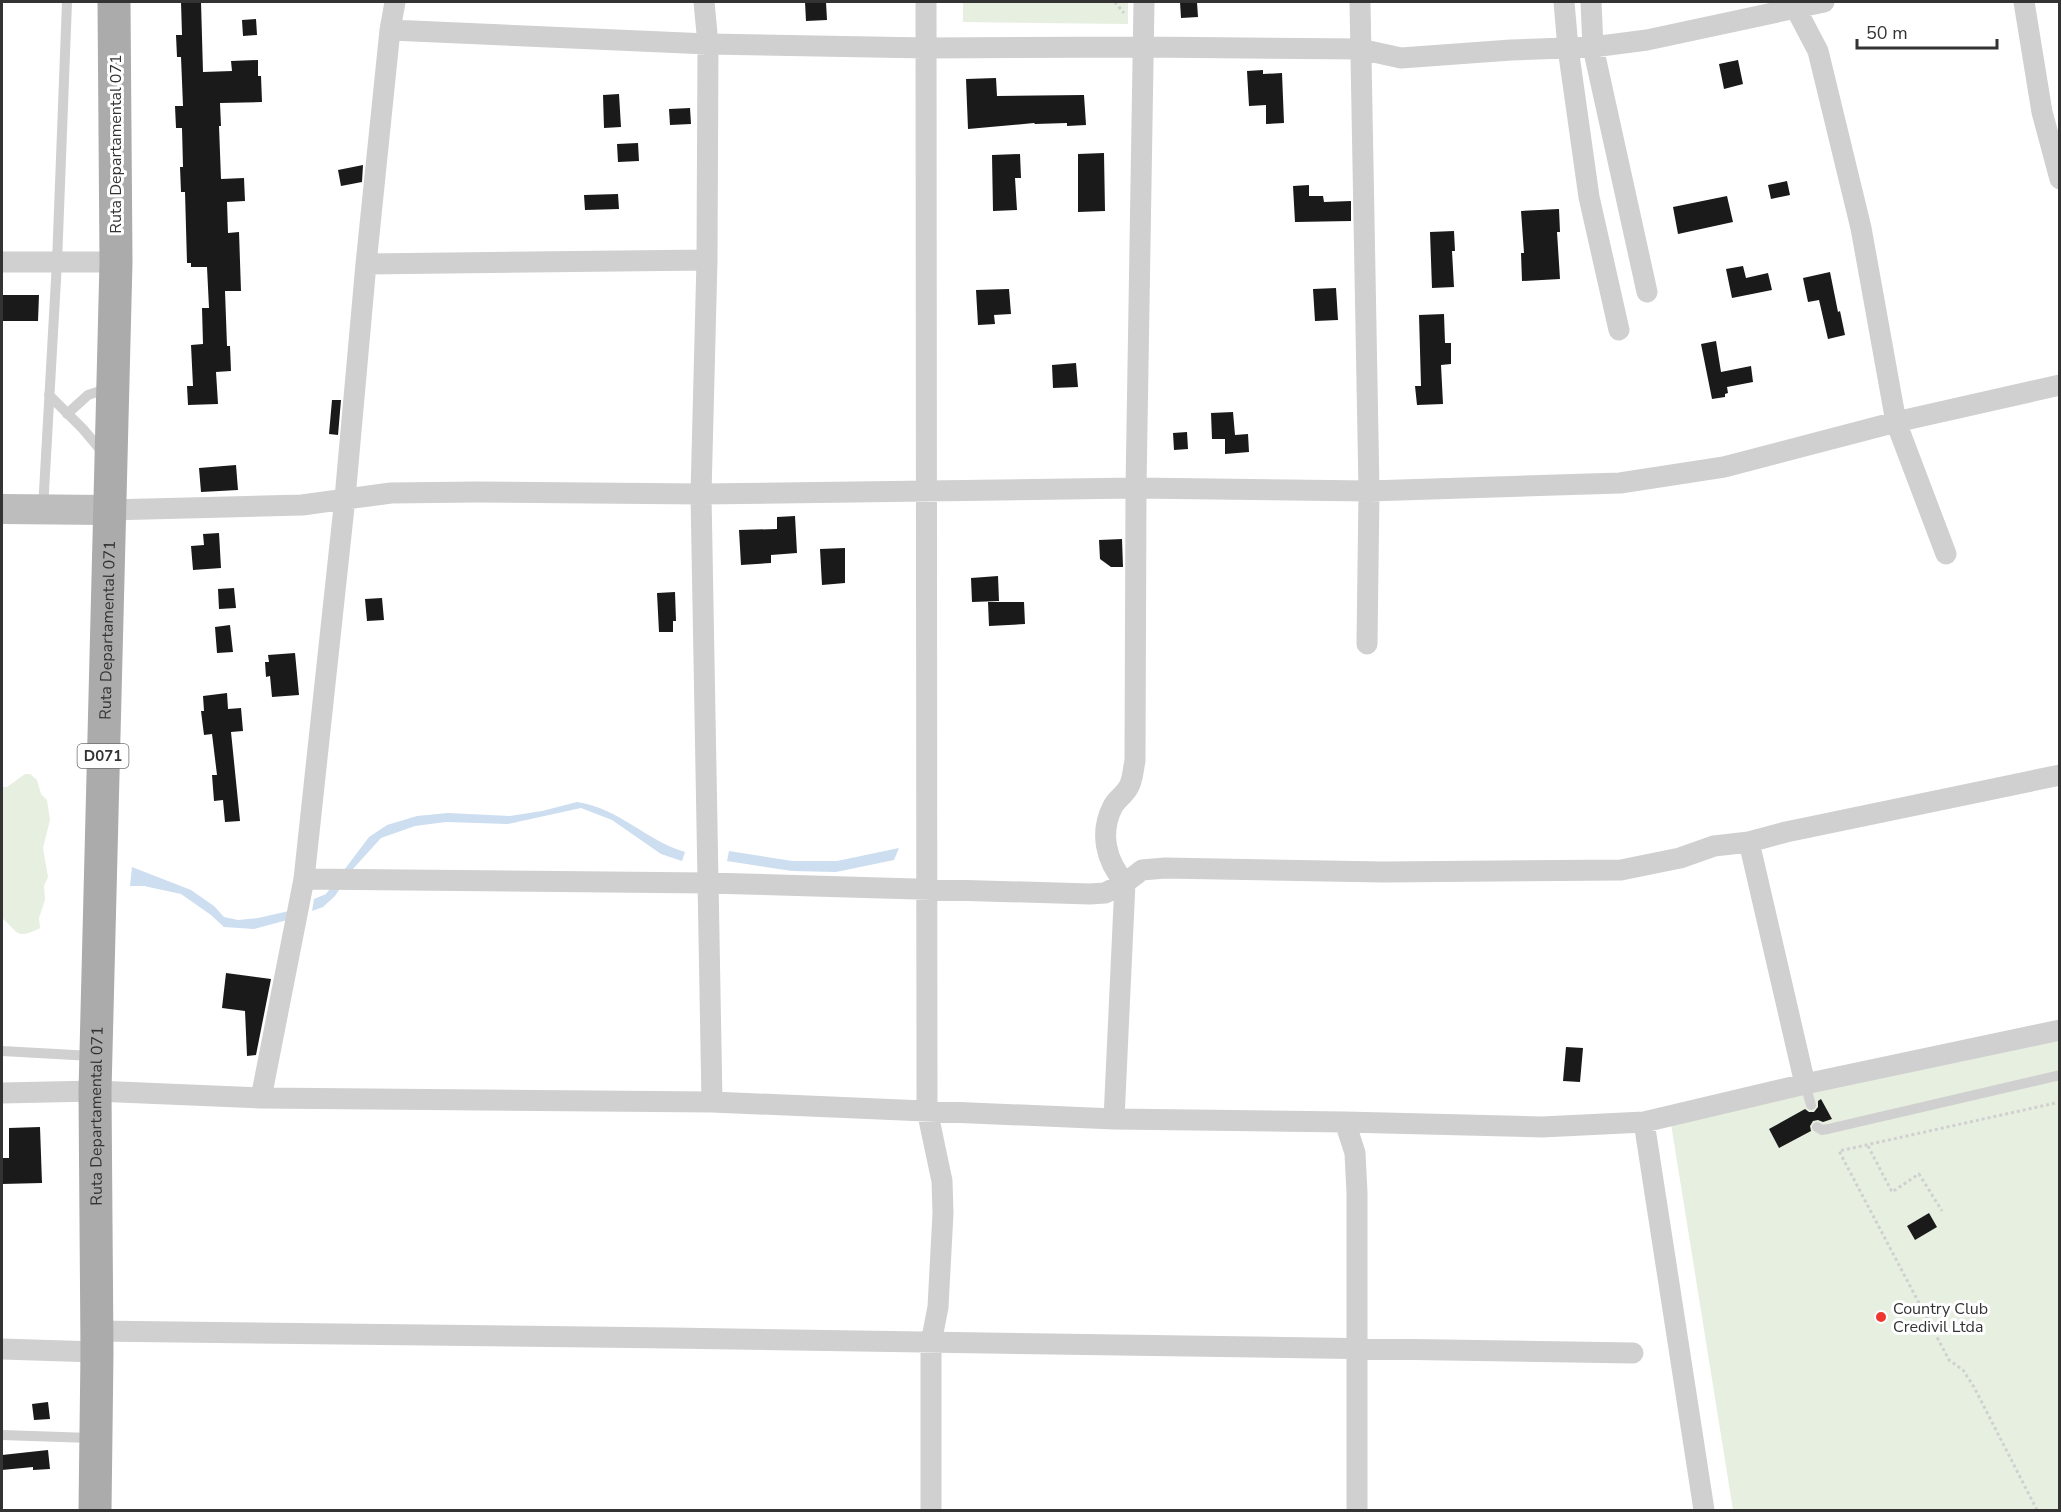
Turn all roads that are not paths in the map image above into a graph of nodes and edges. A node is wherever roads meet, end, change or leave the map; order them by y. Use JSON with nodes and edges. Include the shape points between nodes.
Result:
{"nodes":[{"id":1,"x":67,"y":2,"type":"edge"},
{"id":2,"x":114,"y":2,"type":"edge"},
{"id":3,"x":395,"y":2,"type":"edge"},
{"id":4,"x":704,"y":2,"type":"edge"},
{"id":5,"x":926,"y":2,"type":"edge"},
{"id":6,"x":1144,"y":2,"type":"edge"},
{"id":7,"x":1360,"y":2,"type":"edge"},
{"id":8,"x":1564,"y":2,"type":"edge"},
{"id":9,"x":1591,"y":2,"type":"edge"},
{"id":10,"x":1824,"y":2,"type":"edge"},
{"id":11,"x":2024,"y":2,"type":"edge"},
{"id":12,"x":1796,"y":9,"type":"junction"},
{"id":13,"x":390,"y":30,"type":"junction"},
{"id":14,"x":708,"y":44,"type":"junction"},
{"id":15,"x":1144,"y":46,"type":"junction"},
{"id":16,"x":1593,"y":47,"type":"junction"},
{"id":17,"x":926,"y":48,"type":"junction"},
{"id":18,"x":1568,"y":48,"type":"junction"},
{"id":19,"x":1360,"y":49,"type":"junction"},
{"id":20,"x":2060,"y":179,"type":"edge"},
{"id":21,"x":707,"y":260,"type":"junction"},
{"id":22,"x":2,"y":262,"type":"edge"},
{"id":23,"x":57,"y":262,"type":"junction"},
{"id":24,"x":116,"y":262,"type":"junction"},
{"id":25,"x":366,"y":264,"type":"junction"},
{"id":26,"x":1647,"y":292,"type":"dead end"},
{"id":27,"x":1619,"y":330,"type":"dead end"},
{"id":28,"x":2060,"y":385,"type":"edge"},
{"id":29,"x":112,"y":387,"type":"junction"},
{"id":30,"x":49,"y":395,"type":"junction"},
{"id":31,"x":67,"y":414,"type":"junction"},
{"id":32,"x":1896,"y":422,"type":"junction"},
{"id":33,"x":110,"y":461,"type":"junction"},
{"id":34,"x":1136,"y":488,"type":"junction"},
{"id":35,"x":926,"y":490,"type":"junction"},
{"id":36,"x":1369,"y":492,"type":"junction"},
{"id":37,"x":700,"y":494,"type":"junction"},
{"id":38,"x":345,"y":498,"type":"junction"},
{"id":39,"x":2,"y":508,"type":"edge"},
{"id":40,"x":43,"y":509,"type":"junction"},
{"id":41,"x":108,"y":510,"type":"junction"},
{"id":42,"x":1946,"y":554,"type":"dead end"},
{"id":43,"x":1366,"y":644,"type":"dead end"},
{"id":44,"x":2060,"y":775,"type":"edge"},
{"id":45,"x":1749,"y":842,"type":"junction"},
{"id":46,"x":304,"y":879,"type":"junction"},
{"id":47,"x":708,"y":883,"type":"junction"},
{"id":48,"x":1125,"y":883,"type":"junction"},
{"id":49,"x":927,"y":890,"type":"junction"},
{"id":50,"x":2060,"y":1030,"type":"edge"},
{"id":51,"x":2,"y":1051,"type":"edge"},
{"id":52,"x":96,"y":1056,"type":"junction"},
{"id":53,"x":2060,"y":1075,"type":"edge"},
{"id":54,"x":1805,"y":1084,"type":"junction"},
{"id":55,"x":95,"y":1091,"type":"junction"},
{"id":56,"x":2,"y":1093,"type":"edge"},
{"id":57,"x":261,"y":1098,"type":"junction"},
{"id":58,"x":712,"y":1102,"type":"junction"},
{"id":59,"x":1811,"y":1105,"type":"dead end"},
{"id":60,"x":927,"y":1110,"type":"junction"},
{"id":61,"x":1114,"y":1119,"type":"junction"},
{"id":62,"x":1345,"y":1122,"type":"junction"},
{"id":63,"x":1644,"y":1122,"type":"junction"},
{"id":64,"x":1817,"y":1127,"type":"dead end"},
{"id":65,"x":97,"y":1342,"type":"junction"},
{"id":66,"x":931,"y":1343,"type":"junction"},
{"id":67,"x":2,"y":1348,"type":"edge"},
{"id":68,"x":1356,"y":1349,"type":"junction"},
{"id":69,"x":1633,"y":1353,"type":"dead end"},
{"id":70,"x":2,"y":1435,"type":"edge"},
{"id":71,"x":96,"y":1438,"type":"junction"},
{"id":72,"x":95,"y":1510,"type":"edge"},
{"id":73,"x":931,"y":1510,"type":"edge"},
{"id":74,"x":1357,"y":1510,"type":"edge"},
{"id":75,"x":1704,"y":1510,"type":"edge"}],
"edges":[{"from":1,"to":23,"type":"lane"},
{"from":2,"to":24,"type":"main road","name":"Ruta Departamental 071","number":"D071"},
{"from":3,"to":13,"type":"street"},
{"from":4,"to":14,"type":"street"},
{"from":5,"to":17,"type":"street"},
{"from":6,"to":15,"type":"street"},
{"from":7,"to":19,"type":"street"},
{"from":8,"to":18,"type":"street"},
{"from":9,"to":16,"type":"street"},
{"from":10,"to":12,"type":"street"},
{"from":11,"to":20,"type":"street","via":[[2042,112]]},
{"from":12,"to":16,"type":"street","via":[[1647,40]]},
{"from":12,"to":32,"type":"street","via":[[1818,51],[1861,228]]},
{"from":13,"to":14,"type":"street"},
{"from":13,"to":25,"type":"street"},
{"from":14,"to":17,"type":"street"},
{"from":14,"to":21,"type":"street"},
{"from":15,"to":17,"type":"street"},
{"from":15,"to":19,"type":"street"},
{"from":15,"to":34,"type":"street"},
{"from":16,"to":18,"type":"street"},
{"from":16,"to":26,"type":"street"},
{"from":17,"to":35,"type":"street"},
{"from":18,"to":19,"type":"street","via":[[1401,58]]},
{"from":18,"to":27,"type":"street","via":[[1589,196]]},
{"from":19,"to":36,"type":"street"},
{"from":21,"to":25,"type":"street"},
{"from":21,"to":37,"type":"street"},
{"from":22,"to":23,"type":"street"},
{"from":23,"to":24,"type":"street"},
{"from":23,"to":30,"type":"lane"},
{"from":24,"to":29,"type":"main road","name":"Ruta Departamental 071","number":"D071"},
{"from":25,"to":38,"type":"street"},
{"from":28,"to":32,"type":"street"},
{"from":29,"to":31,"type":"lane","via":[[88,396]]},
{"from":29,"to":33,"type":"main road","name":"Ruta Departamental 071","number":"D071"},
{"from":30,"to":31,"type":"lane"},
{"from":30,"to":40,"type":"lane"},
{"from":31,"to":33,"type":"lane"},
{"from":32,"to":36,"type":"street","via":[[1724,466],[1620,483]]},
{"from":32,"to":42,"type":"street"},
{"from":33,"to":41,"type":"main road","name":"Ruta Departamental 071","number":"D071"},
{"from":34,"to":35,"type":"street"},
{"from":34,"to":36,"type":"street"},
{"from":34,"to":48,"type":"street","via":[[1135,761],[1130,787],[1114,804],[1106,824],[1105,848]]},
{"from":35,"to":37,"type":"street"},
{"from":35,"to":49,"type":"street"},
{"from":36,"to":43,"type":"street"},
{"from":37,"to":38,"type":"street","via":[[476,492]]},
{"from":37,"to":47,"type":"street"},
{"from":38,"to":41,"type":"street","via":[[302,505]]},
{"from":38,"to":46,"type":"street"},
{"from":39,"to":40,"type":"street"},
{"from":40,"to":41,"type":"street"},
{"from":41,"to":52,"type":"main road","name":"Ruta Departamental 071","number":"D071"},
{"from":44,"to":45,"type":"street"},
{"from":45,"to":48,"type":"street","via":[[1714,846],[1680,858],[1621,870],[1383,872],[1166,868],[1142,870]]},
{"from":45,"to":54,"type":"street"},
{"from":46,"to":47,"type":"street"},
{"from":46,"to":57,"type":"street"},
{"from":47,"to":49,"type":"street"},
{"from":47,"to":58,"type":"street"},
{"from":48,"to":49,"type":"street","via":[[1105,893],[1090,894]]},
{"from":48,"to":61,"type":"street"},
{"from":49,"to":60,"type":"street"},
{"from":50,"to":54,"type":"street"},
{"from":51,"to":52,"type":"lane"},
{"from":52,"to":55,"type":"main road","name":"Ruta Departamental 071","number":"D071"},
{"from":53,"to":64,"type":"lane","via":[[1828,1129]]},
{"from":54,"to":59,"type":"lane"},
{"from":54,"to":63,"type":"street"},
{"from":55,"to":56,"type":"street"},
{"from":55,"to":57,"type":"street"},
{"from":55,"to":65,"type":"main road","name":"Ruta Departamental 071","number":"D071"},
{"from":57,"to":58,"type":"street"},
{"from":58,"to":60,"type":"street"},
{"from":60,"to":61,"type":"street"},
{"from":60,"to":66,"type":"street","via":[[942,1181],[943,1212],[938,1307]]},
{"from":61,"to":62,"type":"street"},
{"from":62,"to":63,"type":"street","via":[[1542,1127]]},
{"from":62,"to":68,"type":"street","via":[[1355,1153]]},
{"from":63,"to":75,"type":"street"},
{"from":65,"to":66,"type":"street","via":[[683,1338]]},
{"from":65,"to":67,"type":"street"},
{"from":65,"to":71,"type":"main road","name":"Ruta Departamental 071","number":"D071"},
{"from":66,"to":68,"type":"street"},
{"from":66,"to":73,"type":"street"},
{"from":68,"to":69,"type":"street"},
{"from":68,"to":74,"type":"street"},
{"from":70,"to":71,"type":"lane"},
{"from":71,"to":72,"type":"main road","name":"Ruta Departamental 071","number":"D071"}]}
